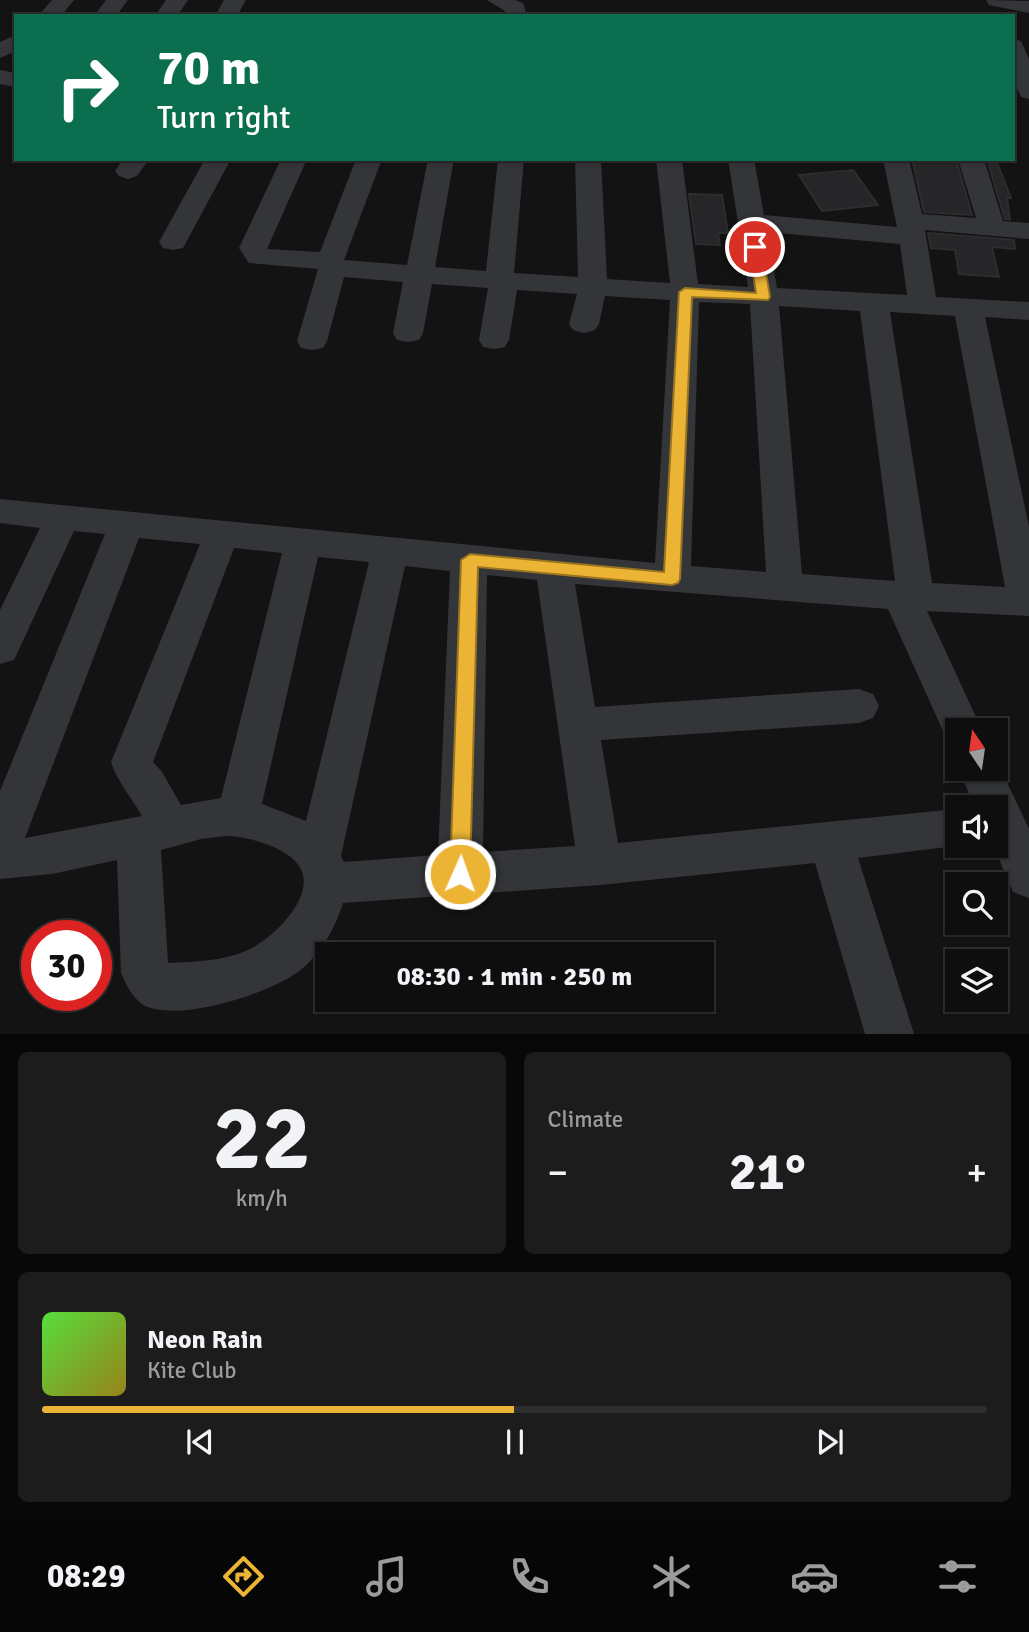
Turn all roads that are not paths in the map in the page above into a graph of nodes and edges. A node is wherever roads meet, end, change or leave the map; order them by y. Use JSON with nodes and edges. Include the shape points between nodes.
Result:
{"nodes":[{"id":1,"x":63,"y":0,"type":"edge"},
{"id":2,"x":117,"y":0,"type":"edge"},
{"id":3,"x":498,"y":0,"type":"edge"},
{"id":4,"x":998,"y":6,"type":"edge"},
{"id":5,"x":1029,"y":7,"type":"edge"},
{"id":6,"x":51,"y":14,"type":"edge"},
{"id":7,"x":106,"y":14,"type":"edge"},
{"id":8,"x":516,"y":14,"type":"edge"},
{"id":9,"x":1015,"y":53,"type":"edge"},
{"id":10,"x":1029,"y":92,"type":"edge"},
{"id":11,"x":217,"y":161,"type":"edge"},
{"id":12,"x":293,"y":161,"type":"edge"},
{"id":13,"x":368,"y":161,"type":"edge"},
{"id":14,"x":441,"y":161,"type":"edge"},
{"id":15,"x":511,"y":161,"type":"edge"},
{"id":16,"x":588,"y":161,"type":"edge"},
{"id":17,"x":669,"y":161,"type":"edge"},
{"id":18,"x":741,"y":161,"type":"edge"},
{"id":19,"x":896,"y":161,"type":"edge"},
{"id":20,"x":972,"y":161,"type":"edge"},
{"id":21,"x":751,"y":222,"type":"junction"},
{"id":22,"x":992,"y":228,"type":"junction"},
{"id":23,"x":911,"y":229,"type":"junction"},
{"id":24,"x":1029,"y":231,"type":"edge"},
{"id":25,"x":173,"y":242,"type":"dead end"},
{"id":26,"x":331,"y":265,"type":"junction"},
{"id":27,"x":419,"y":276,"type":"junction"},
{"id":28,"x":501,"y":281,"type":"junction"},
{"id":29,"x":593,"y":287,"type":"junction"},
{"id":30,"x":685,"y":292,"type":"junction"},
{"id":31,"x":764,"y":297,"type":"junction"},
{"id":32,"x":874,"y":303,"type":"junction"},
{"id":33,"x":923,"y":306,"type":"junction"},
{"id":34,"x":968,"y":308,"type":"junction"},
{"id":35,"x":1029,"y":311,"type":"edge"},
{"id":36,"x":584,"y":324,"type":"dead end"},
{"id":37,"x":408,"y":333,"type":"dead end"},
{"id":38,"x":494,"y":340,"type":"dead end"},
{"id":39,"x":312,"y":341,"type":"dead end"},
{"id":40,"x":0,"y":511,"type":"edge"},
{"id":41,"x":63,"y":517,"type":"junction"},
{"id":42,"x":127,"y":524,"type":"junction"},
{"id":43,"x":222,"y":534,"type":"junction"},
{"id":44,"x":303,"y":542,"type":"junction"},
{"id":45,"x":390,"y":551,"type":"junction"},
{"id":46,"x":470,"y":560,"type":"junction"},
{"id":47,"x":554,"y":569,"type":"junction"},
{"id":48,"x":672,"y":579,"type":"junction"},
{"id":49,"x":785,"y":587,"type":"junction"},
{"id":50,"x":908,"y":597,"type":"junction"},
{"id":51,"x":1028,"y":602,"type":"edge"},
{"id":52,"x":0,"y":649,"type":"edge"},
{"id":53,"x":859,"y":706,"type":"dead end"},
{"id":54,"x":957,"y":718,"type":"edge"},
{"id":55,"x":578,"y":724,"type":"junction"},
{"id":56,"x":986,"y":781,"type":"edge"},
{"id":57,"x":238,"y":817,"type":"junction"},
{"id":58,"x":1010,"y":822,"type":"edge"},
{"id":59,"x":945,"y":829,"type":"edge"},
{"id":60,"x":154,"y":832,"type":"junction"},
{"id":61,"x":831,"y":841,"type":"junction"},
{"id":62,"x":0,"y":845,"type":"edge"},
{"id":63,"x":0,"y":859,"type":"edge"},
{"id":64,"x":600,"y":865,"type":"junction"},
{"id":65,"x":323,"y":871,"type":"junction"},
{"id":66,"x":460,"y":874,"type":"junction"},
{"id":67,"x":1029,"y":877,"type":"edge"},
{"id":68,"x":890,"y":1034,"type":"edge"}],
"edges":[{"from":1,"to":6,"type":"street"},
{"from":2,"to":7,"type":"street"},
{"from":3,"to":8,"type":"street","via":[[515,8]]},
{"from":4,"to":5,"type":"street"},
{"from":9,"to":10,"type":"street"},
{"from":11,"to":25,"type":"street"},
{"from":12,"to":26,"type":"street","via":[[254,253]]},
{"from":13,"to":26,"type":"street"},
{"from":14,"to":27,"type":"street"},
{"from":15,"to":28,"type":"street"},
{"from":16,"to":29,"type":"street"},
{"from":17,"to":30,"type":"street"},
{"from":18,"to":21,"type":"street"},
{"from":19,"to":23,"type":"street"},
{"from":20,"to":22,"type":"street"},
{"from":21,"to":23,"type":"street"},
{"from":21,"to":31,"type":"street"},
{"from":22,"to":23,"type":"street"},
{"from":22,"to":24,"type":"street"},
{"from":23,"to":33,"type":"street"},
{"from":26,"to":27,"type":"street"},
{"from":26,"to":39,"type":"street"},
{"from":27,"to":28,"type":"street"},
{"from":27,"to":37,"type":"street"},
{"from":28,"to":29,"type":"street"},
{"from":28,"to":38,"type":"street"},
{"from":29,"to":30,"type":"street"},
{"from":29,"to":36,"type":"street"},
{"from":30,"to":31,"type":"street"},
{"from":30,"to":48,"type":"street"},
{"from":31,"to":32,"type":"street"},
{"from":31,"to":49,"type":"street"},
{"from":32,"to":33,"type":"street"},
{"from":32,"to":50,"type":"street"},
{"from":33,"to":34,"type":"street"},
{"from":34,"to":35,"type":"street"},
{"from":34,"to":51,"type":"street"},
{"from":40,"to":41,"type":"street"},
{"from":41,"to":42,"type":"street"},
{"from":41,"to":52,"type":"street"},
{"from":42,"to":43,"type":"street"},
{"from":42,"to":62,"type":"street"},
{"from":43,"to":44,"type":"street"},
{"from":43,"to":60,"type":"street","via":[[132,762],[147,785]]},
{"from":44,"to":45,"type":"street"},
{"from":44,"to":57,"type":"street"},
{"from":45,"to":46,"type":"street"},
{"from":45,"to":65,"type":"street"},
{"from":46,"to":47,"type":"street"},
{"from":46,"to":66,"type":"street"},
{"from":47,"to":48,"type":"street"},
{"from":47,"to":55,"type":"street"},
{"from":48,"to":49,"type":"street"},
{"from":49,"to":50,"type":"street"},
{"from":50,"to":51,"type":"street"},
{"from":50,"to":54,"type":"street"},
{"from":53,"to":55,"type":"street"},
{"from":55,"to":64,"type":"street"},
{"from":56,"to":58,"type":"street"},
{"from":57,"to":60,"type":"street"},
{"from":57,"to":65,"type":"street","via":[[294,837]]},
{"from":58,"to":67,"type":"street"},
{"from":59,"to":61,"type":"street"},
{"from":60,"to":63,"type":"street","via":[[22,859]]},
{"from":60,"to":65,"type":"street","via":[[145,972],[159,987],[259,972],[281,958],[307,934],[321,906]]},
{"from":61,"to":64,"type":"street"},
{"from":61,"to":68,"type":"street"},
{"from":64,"to":66,"type":"street"},
{"from":65,"to":66,"type":"street"}]}
